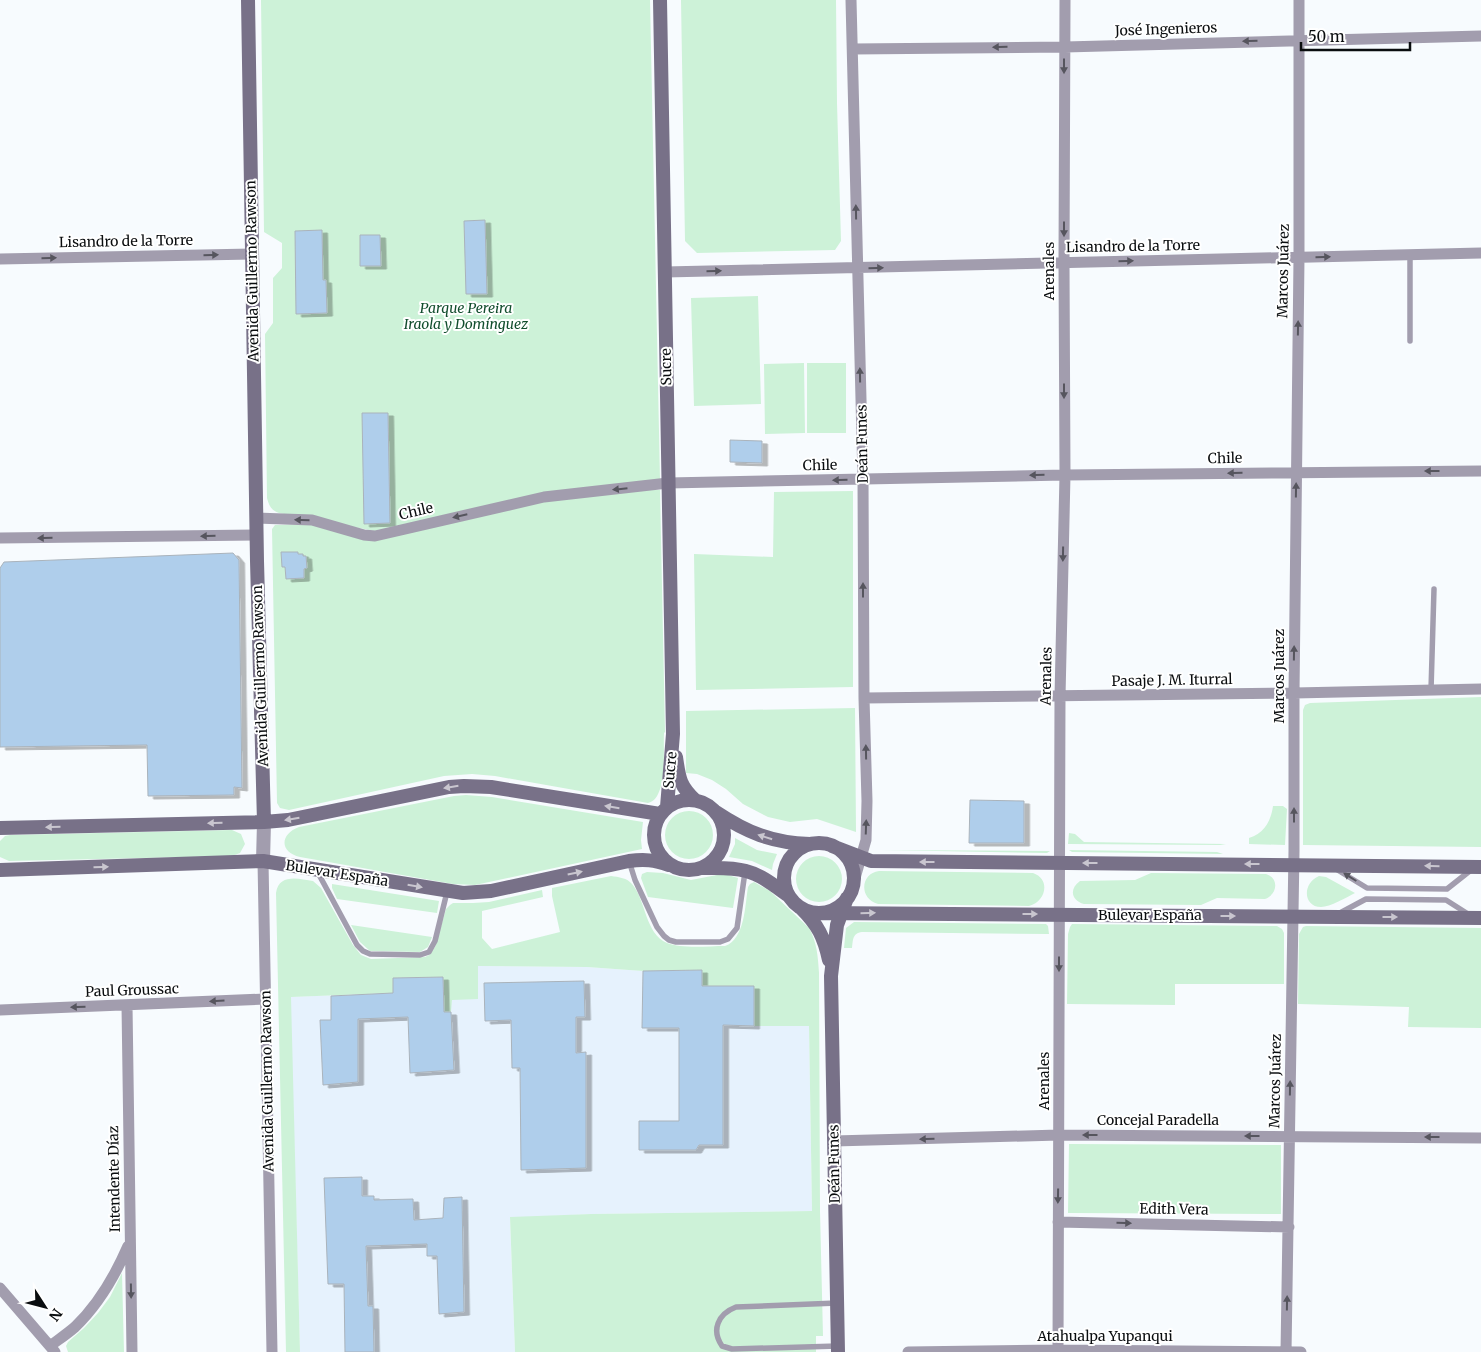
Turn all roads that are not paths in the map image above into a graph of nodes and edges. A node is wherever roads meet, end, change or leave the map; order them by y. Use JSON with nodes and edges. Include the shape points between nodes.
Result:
{"nodes":[{"id":1,"x":248,"y":0,"type":"edge"},
{"id":2,"x":660,"y":0,"type":"edge"},
{"id":3,"x":851,"y":0,"type":"edge"},
{"id":4,"x":1065,"y":0,"type":"edge"},
{"id":5,"x":1299,"y":0,"type":"edge"},
{"id":6,"x":1481,"y":36,"type":"edge"},
{"id":7,"x":1299,"y":40,"type":"junction"},
{"id":8,"x":1064,"y":47,"type":"junction"},
{"id":9,"x":852,"y":49,"type":"junction"},
{"id":10,"x":1481,"y":253,"type":"edge"},
{"id":11,"x":252,"y":254,"type":"junction"},
{"id":12,"x":1410,"y":255,"type":"junction"},
{"id":13,"x":0,"y":258,"type":"edge"},
{"id":14,"x":1299,"y":258,"type":"junction"},
{"id":15,"x":1064,"y":263,"type":"junction"},
{"id":16,"x":858,"y":268,"type":"junction"},
{"id":17,"x":665,"y":272,"type":"junction"},
{"id":18,"x":1410,"y":341,"type":"dead end"},
{"id":19,"x":1481,"y":471,"type":"edge"},
{"id":20,"x":1296,"y":472,"type":"junction"},
{"id":21,"x":1065,"y":475,"type":"junction"},
{"id":22,"x":862,"y":479,"type":"junction"},
{"id":23,"x":668,"y":483,"type":"junction"},
{"id":24,"x":256,"y":518,"type":"junction"},
{"id":25,"x":257,"y":535,"type":"junction"},
{"id":26,"x":0,"y":538,"type":"edge"},
{"id":27,"x":1434,"y":589,"type":"dead end"},
{"id":28,"x":1481,"y":689,"type":"edge"},
{"id":29,"x":1431,"y":690,"type":"junction"},
{"id":30,"x":1294,"y":694,"type":"junction"},
{"id":31,"x":1060,"y":697,"type":"junction"},
{"id":32,"x":864,"y":698,"type":"junction"},
{"id":33,"x":673,"y":734,"type":"junction"},
{"id":34,"x":696,"y":800,"type":"junction"},
{"id":35,"x":663,"y":810,"type":"junction"},
{"id":36,"x":715,"y":811,"type":"junction"},
{"id":37,"x":264,"y":822,"type":"junction"},
{"id":38,"x":0,"y":828,"type":"edge"},
{"id":39,"x":813,"y":844,"type":"junction"},
{"id":40,"x":832,"y":846,"type":"junction"},
{"id":41,"x":862,"y":858,"type":"junction"},
{"id":42,"x":629,"y":861,"type":"junction"},
{"id":43,"x":263,"y":862,"type":"junction"},
{"id":44,"x":1060,"y":862,"type":"junction"},
{"id":45,"x":1293,"y":864,"type":"junction"},
{"id":46,"x":1328,"y":864,"type":"junction"},
{"id":47,"x":669,"y":865,"type":"junction"},
{"id":48,"x":1478,"y":867,"type":"edge"},
{"id":49,"x":703,"y":868,"type":"junction"},
{"id":50,"x":316,"y":869,"type":"junction"},
{"id":51,"x":0,"y":870,"type":"edge"},
{"id":52,"x":746,"y":871,"type":"junction"},
{"id":53,"x":853,"y":885,"type":"junction"},
{"id":54,"x":447,"y":892,"type":"junction"},
{"id":55,"x":790,"y":896,"type":"junction"},
{"id":56,"x":847,"y":898,"type":"junction"},
{"id":57,"x":801,"y":908,"type":"junction"},
{"id":58,"x":819,"y":913,"type":"junction"},
{"id":59,"x":840,"y":914,"type":"junction"},
{"id":60,"x":1060,"y":915,"type":"junction"},
{"id":61,"x":1292,"y":916,"type":"junction"},
{"id":62,"x":1478,"y":918,"type":"edge"},
{"id":63,"x":831,"y":976,"type":"junction"},
{"id":64,"x":265,"y":999,"type":"junction"},
{"id":65,"x":127,"y":1005,"type":"junction"},
{"id":66,"x":0,"y":1010,"type":"edge"},
{"id":67,"x":1059,"y":1135,"type":"junction"},
{"id":68,"x":1290,"y":1136,"type":"junction"},
{"id":69,"x":1481,"y":1138,"type":"edge"},
{"id":70,"x":834,"y":1142,"type":"junction"},
{"id":71,"x":1058,"y":1222,"type":"junction"},
{"id":72,"x":1289,"y":1227,"type":"junction"},
{"id":73,"x":130,"y":1242,"type":"junction"},
{"id":74,"x":0,"y":1288,"type":"edge"},
{"id":75,"x":837,"y":1303,"type":"junction"},
{"id":76,"x":52,"y":1349,"type":"edge"},
{"id":77,"x":838,"y":1349,"type":"edge"},
{"id":78,"x":1058,"y":1351,"type":"edge"},
{"id":79,"x":132,"y":1352,"type":"edge"},
{"id":80,"x":272,"y":1352,"type":"edge"},
{"id":81,"x":908,"y":1352,"type":"edge"},
{"id":82,"x":1170,"y":1352,"type":"edge"},
{"id":83,"x":1286,"y":1352,"type":"edge"},
{"id":84,"x":1301,"y":1352,"type":"edge"}],
"edges":[{"from":1,"to":11,"type":"main road","name":"Avenida Guillermo Rawson"},
{"from":2,"to":17,"type":"main road","name":"Sucre"},
{"from":3,"to":9,"type":"street","name":"Deán Funes"},
{"from":4,"to":8,"type":"street","name":"Arenales"},
{"from":5,"to":7,"type":"street","name":"Marcos Juárez"},
{"from":6,"to":7,"type":"street","name":"José Ingenieros"},
{"from":7,"to":8,"type":"street","name":"José Ingenieros","one_way":true},
{"from":7,"to":14,"type":"street","name":"Marcos Juárez"},
{"from":8,"to":9,"type":"street","name":"José Ingenieros","one_way":true},
{"from":8,"to":15,"type":"street","name":"Arenales","one_way":true},
{"from":16,"to":9,"type":"street","name":"Deán Funes","one_way":true},
{"from":10,"to":12,"type":"street","name":"Lisandro de la Torre"},
{"from":13,"to":11,"type":"street","name":"Lisandro de la Torre","one_way":true},
{"from":11,"to":24,"type":"main road","name":"Avenida Guillermo Rawson"},
{"from":14,"to":12,"type":"street","name":"Lisandro de la Torre","one_way":true},
{"from":12,"to":18,"type":"lane"},
{"from":15,"to":14,"type":"street","name":"Lisandro de la Torre","one_way":true},
{"from":20,"to":14,"type":"street","name":"Marcos Juárez","one_way":true},
{"from":16,"to":15,"type":"street","name":"Lisandro de la Torre","one_way":true},
{"from":15,"to":21,"type":"street","name":"Arenales","one_way":true},
{"from":17,"to":16,"type":"street","name":"Lisandro de la Torre","one_way":true},
{"from":22,"to":16,"type":"street","name":"Deán Funes","one_way":true},
{"from":17,"to":23,"type":"main road","name":"Sucre"},
{"from":19,"to":20,"type":"street","name":"Chile","one_way":true},
{"from":20,"to":21,"type":"street","name":"Chile","one_way":true},
{"from":30,"to":20,"type":"street","name":"Marcos Juárez","one_way":true},
{"from":21,"to":22,"type":"street","name":"Chile","one_way":true},
{"from":21,"to":31,"type":"street","name":"Arenales","one_way":true},
{"from":22,"to":23,"type":"street","name":"Chile","one_way":true},
{"from":32,"to":22,"type":"street","name":"Deán Funes","one_way":true},
{"from":23,"to":24,"type":"street","name":"Chile","one_way":true,"via":[[544,497],[375,536],[312,520]]},
{"from":23,"to":33,"type":"main road","name":"Sucre"},
{"from":24,"to":25,"type":"main road","name":"Avenida Guillermo Rawson"},
{"from":25,"to":26,"type":"street","one_way":true},
{"from":25,"to":37,"type":"main road","name":"Avenida Guillermo Rawson"},
{"from":27,"to":29,"type":"lane"},
{"from":28,"to":29,"type":"street","name":"Pasaje J. M. Iturral"},
{"from":29,"to":30,"type":"street","name":"Pasaje J. M. Iturral"},
{"from":30,"to":31,"type":"street","name":"Pasaje J. M. Iturral"},
{"from":45,"to":30,"type":"street","name":"Marcos Juárez","one_way":true},
{"from":31,"to":32,"type":"street","name":"Pasaje J. M. Iturral"},
{"from":31,"to":44,"type":"street","name":"Arenales"},
{"from":41,"to":32,"type":"street","name":"Deán Funes","one_way":true,"via":[[867,801]]},
{"from":33,"to":34,"type":"main road","name":"Sucre","via":[[680,781]]},
{"from":33,"to":35,"type":"main road","name":"Sucre"},
{"from":34,"to":35,"type":"main road","via":[[676,802]]},
{"from":34,"to":36,"type":"main road"},
{"from":35,"to":37,"type":"main road","one_way":true,"via":[[464,786]]},
{"from":35,"to":47,"type":"main road","via":[[655,823],[654,842],[656,851]]},
{"from":39,"to":36,"type":"main road","one_way":true,"via":[[766,838],[734,824]]},
{"from":36,"to":49,"type":"main road","via":[[724,832],[723,843],[712,862]]},
{"from":37,"to":38,"type":"main road","one_way":true},
{"from":37,"to":43,"type":"street","name":"Avenida Guillermo Rawson"},
{"from":39,"to":40,"type":"main road"},
{"from":39,"to":55,"type":"main road","via":[[798,851],[787,864],[784,880]]},
{"from":40,"to":41,"type":"main road"},
{"from":40,"to":53,"type":"main road","via":[[851,864]]},
{"from":44,"to":41,"type":"main road","one_way":true,"via":[[871,861]]},
{"from":41,"to":53,"type":"street","name":"Deán Funes"},
{"from":42,"to":47,"type":"main road","name":"Bulevar España","via":[[654,860]]},
{"from":42,"to":52,"type":"lane","via":[[657,927],[669,940],[676,942],[720,942],[728,939],[737,928]]},
{"from":54,"to":42,"type":"main road","name":"Bulevar España","one_way":true,"via":[[491,891]]},
{"from":43,"to":50,"type":"main road","name":"Bulevar España"},
{"from":51,"to":43,"type":"main road","name":"Bulevar España","one_way":true},
{"from":43,"to":64,"type":"street","name":"Avenida Guillermo Rawson"},
{"from":45,"to":44,"type":"main road","one_way":true},
{"from":44,"to":60,"type":"street","name":"Arenales"},
{"from":45,"to":46,"type":"main road"},
{"from":45,"to":61,"type":"street","name":"Marcos Juárez"},
{"from":48,"to":46,"type":"main road","one_way":true},
{"from":48,"to":46,"type":"lane","one_way":true,"via":[[1447,889],[1367,888]]},
{"from":47,"to":49,"type":"main road","via":[[691,871]]},
{"from":49,"to":52,"type":"main road"},
{"from":50,"to":54,"type":"main road","name":"Bulevar España","one_way":true},
{"from":50,"to":54,"type":"lane","via":[[358,944],[370,954],[420,955],[429,952],[435,941]]},
{"from":52,"to":55,"type":"main road"},
{"from":53,"to":56,"type":"main road"},
{"from":55,"to":57,"type":"main road"},
{"from":56,"to":58,"type":"main road","via":[[835,909]]},
{"from":56,"to":59,"type":"main road","name":"Deán Funes"},
{"from":57,"to":58,"type":"main road"},
{"from":57,"to":63,"type":"main road","name":"Deán Funes","via":[[824,939]]},
{"from":58,"to":59,"type":"main road","name":"Bulevar España"},
{"from":59,"to":60,"type":"main road","name":"Bulevar España","one_way":true},
{"from":59,"to":63,"type":"main road","name":"Deán Funes"},
{"from":60,"to":61,"type":"main road","name":"Bulevar España","one_way":true},
{"from":60,"to":67,"type":"street","name":"Arenales","one_way":true},
{"from":61,"to":62,"type":"main road","name":"Bulevar España","one_way":true},
{"from":68,"to":61,"type":"street","name":"Marcos Juárez","one_way":true},
{"from":63,"to":70,"type":"main road","name":"Deán Funes"},
{"from":64,"to":65,"type":"street","name":"Paul Groussac","one_way":true},
{"from":64,"to":80,"type":"street","name":"Avenida Guillermo Rawson"},
{"from":65,"to":66,"type":"street","name":"Paul Groussac","one_way":true},
{"from":65,"to":73,"type":"street","name":"Intendente Díaz"},
{"from":68,"to":67,"type":"street","name":"Concejal Paradella","one_way":true},
{"from":67,"to":70,"type":"street","name":"Concejal Paradella","one_way":true},
{"from":67,"to":71,"type":"street","name":"Arenales","one_way":true},
{"from":69,"to":68,"type":"street","name":"Concejal Paradella","one_way":true},
{"from":68,"to":72,"type":"street","name":"Marcos Juárez"},
{"from":70,"to":75,"type":"main road","name":"Deán Funes"},
{"from":71,"to":72,"type":"street","name":"Edith Vera","one_way":true},
{"from":71,"to":78,"type":"street","name":"Arenales"},
{"from":83,"to":72,"type":"street","name":"Marcos Juárez","one_way":true},
{"from":73,"to":76,"type":"street","via":[[107,1289],[91,1311]]},
{"from":73,"to":79,"type":"street","name":"Intendente Díaz","one_way":true},
{"from":74,"to":76,"type":"street"},
{"from":75,"to":77,"type":"main road","name":"Deán Funes"},
{"from":75,"to":77,"type":"lane","via":[[736,1307],[722,1316],[717,1326],[717,1338],[722,1346],[732,1349]]},
{"from":78,"to":81,"type":"street","name":"Atahualpa Yupanqui"},
{"from":78,"to":82,"type":"street","name":"Atahualpa Yupanqui"},
{"from":82,"to":83,"type":"street","name":"Atahualpa Yupanqui"},
{"from":83,"to":84,"type":"street","name":"Atahualpa Yupanqui"}]}
